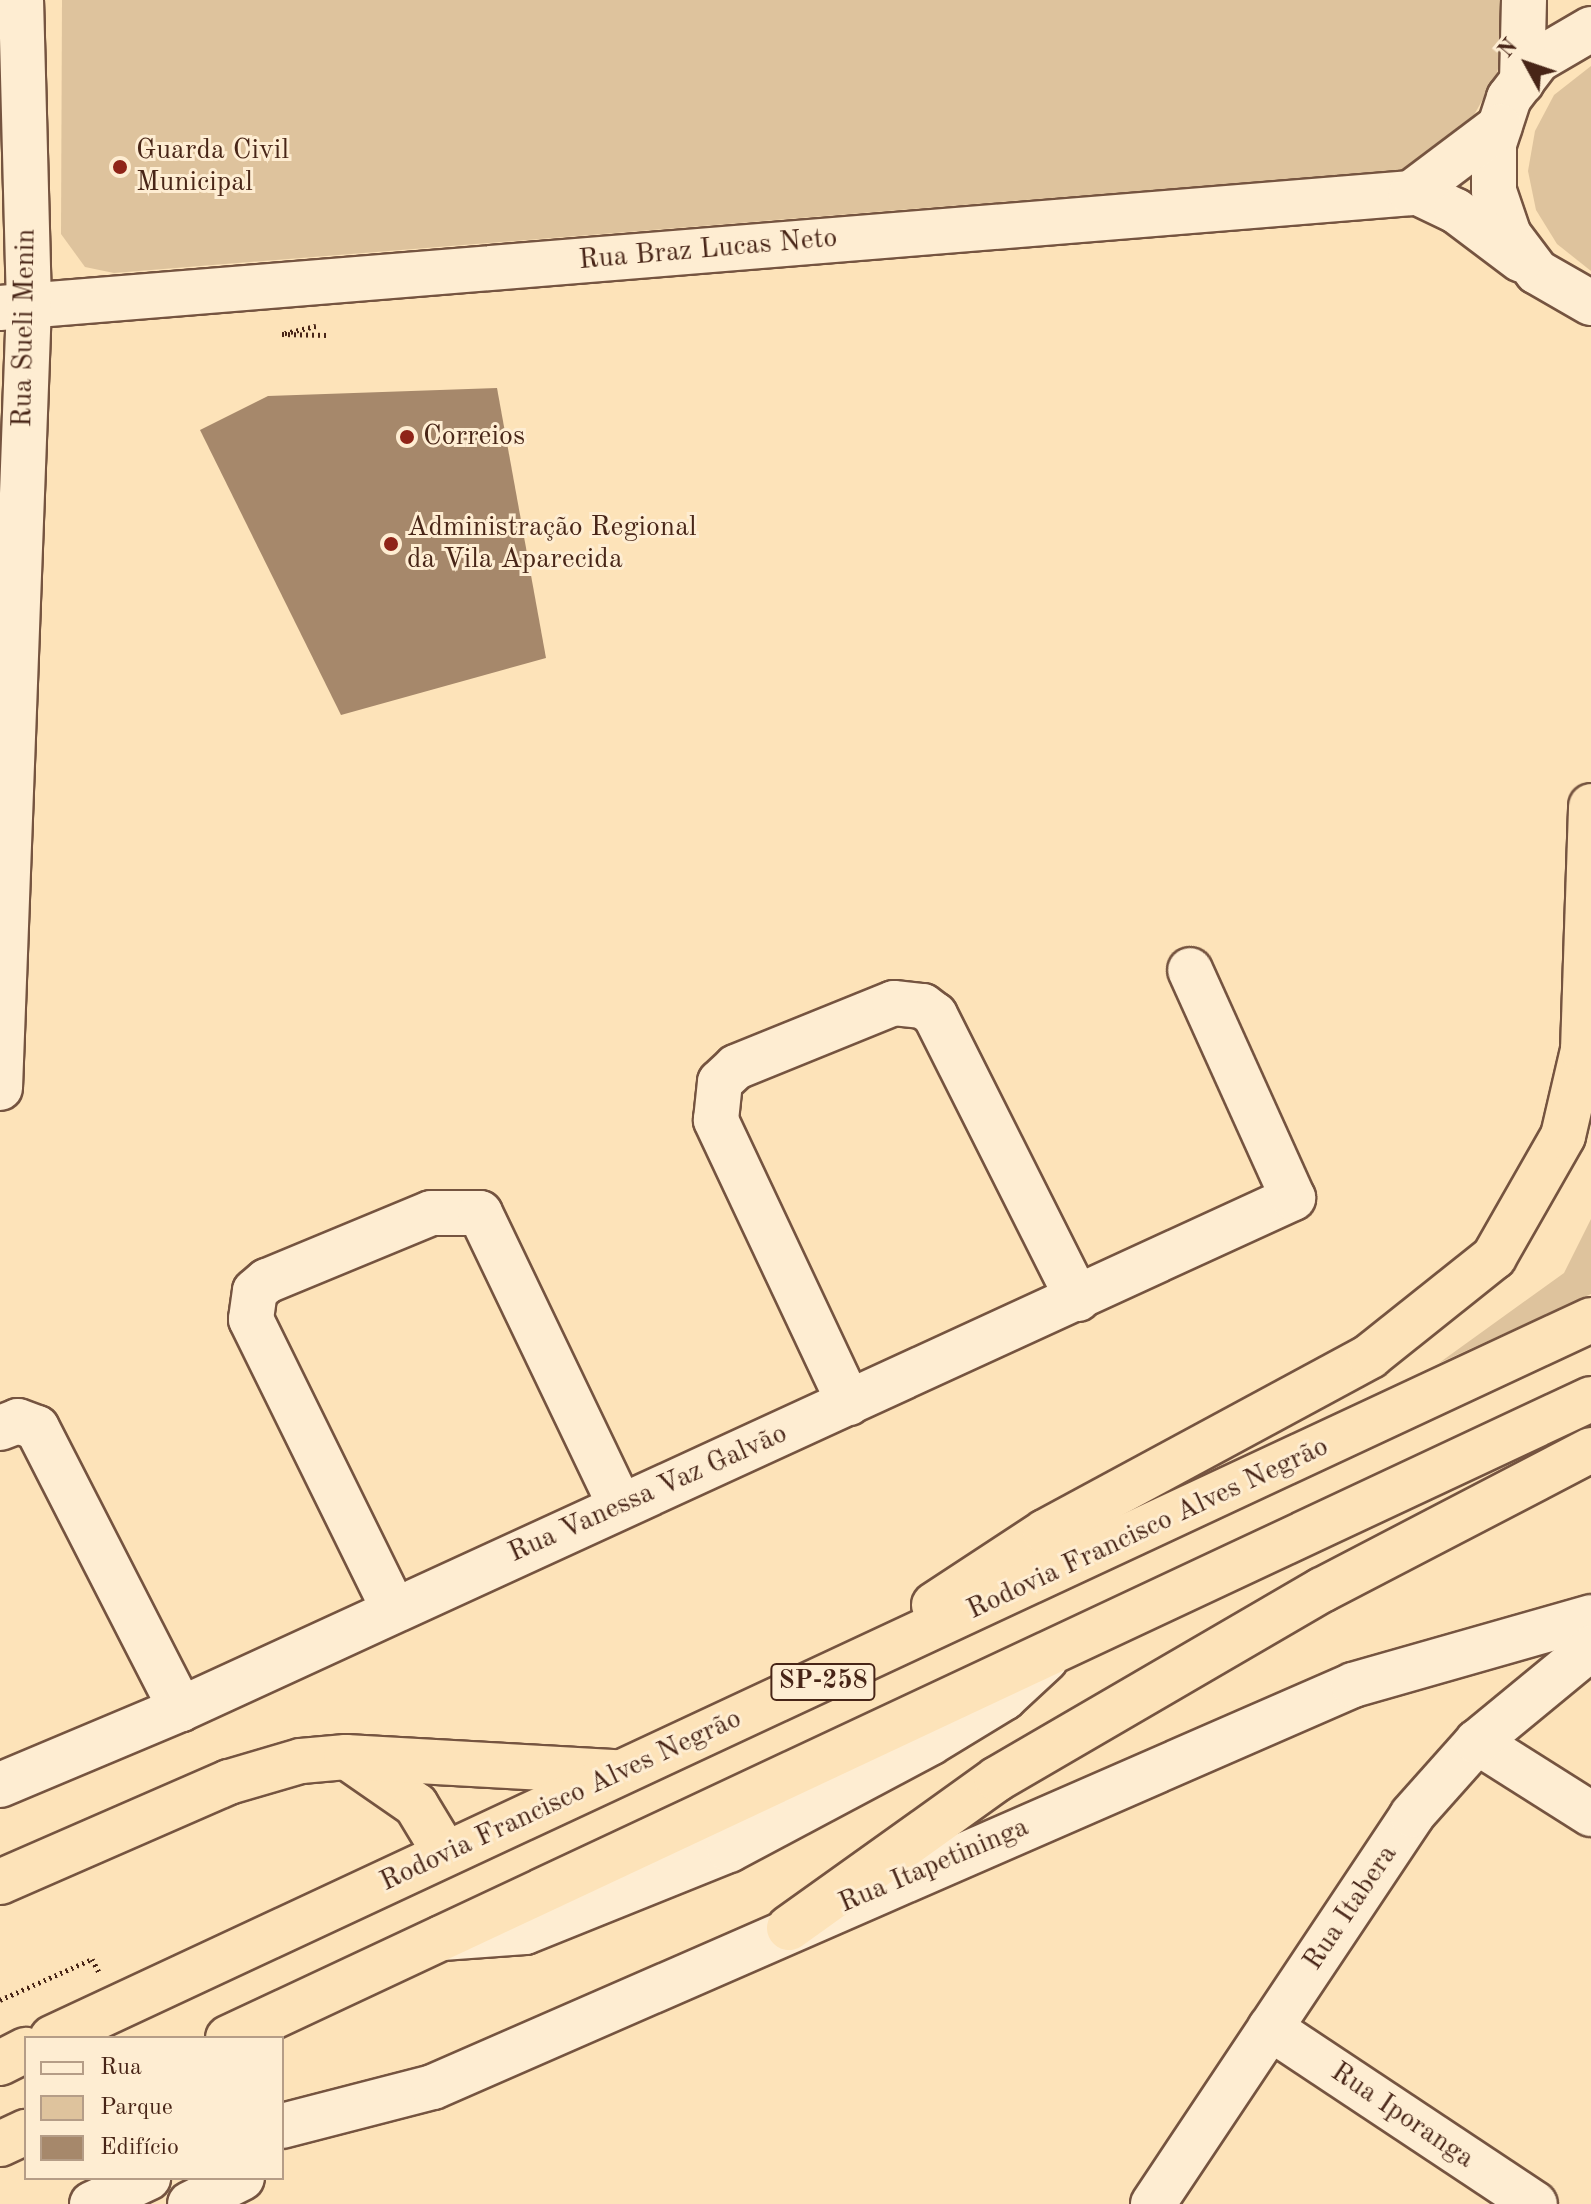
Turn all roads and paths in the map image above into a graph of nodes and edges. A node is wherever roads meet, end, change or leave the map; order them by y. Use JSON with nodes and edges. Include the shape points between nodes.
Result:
{"nodes":[{"id":1,"x":21,"y":0,"type":"edge"},
{"id":2,"x":1524,"y":0,"type":"edge"},
{"id":3,"x":1591,"y":29,"type":"edge"},
{"id":4,"x":1522,"y":82,"type":"junction"},
{"id":5,"x":1500,"y":126,"type":"junction"},
{"id":6,"x":1416,"y":192,"type":"junction"},
{"id":7,"x":1537,"y":272,"type":"junction"},
{"id":8,"x":1591,"y":303,"type":"edge"},
{"id":9,"x":15,"y":306,"type":"edge"},
{"id":10,"x":1591,"y":806,"type":"edge"},
{"id":11,"x":1190,"y":970,"type":"dead end"},
{"id":12,"x":0,"y":1088,"type":"edge"},
{"id":13,"x":1078,"y":1299,"type":"junction"},
{"id":14,"x":1591,"y":1320,"type":"edge"},
{"id":15,"x":1591,"y":1399,"type":"edge"},
{"id":16,"x":849,"y":1403,"type":"junction"},
{"id":17,"x":0,"y":1428,"type":"edge"},
{"id":18,"x":1591,"y":1450,"type":"edge"},
{"id":19,"x":620,"y":1505,"type":"junction"},
{"id":20,"x":394,"y":1610,"type":"junction"},
{"id":21,"x":1591,"y":1617,"type":"edge"},
{"id":22,"x":1591,"y":1648,"type":"edge"},
{"id":23,"x":802,"y":1691,"type":"junction"},
{"id":24,"x":181,"y":1709,"type":"junction"},
{"id":25,"x":1477,"y":1742,"type":"junction"},
{"id":26,"x":346,"y":1757,"type":"junction"},
{"id":27,"x":623,"y":1772,"type":"junction"},
{"id":28,"x":0,"y":1785,"type":"edge"},
{"id":29,"x":1591,"y":1814,"type":"edge"},
{"id":30,"x":445,"y":1853,"type":"junction"},
{"id":31,"x":0,"y":1882,"type":"edge"},
{"id":32,"x":789,"y":1928,"type":"junction"},
{"id":33,"x":85,"y":1979,"type":"dead end"},
{"id":34,"x":0,"y":2000,"type":"edge"},
{"id":35,"x":1270,"y":2028,"type":"junction"},
{"id":36,"x":56,"y":2036,"type":"edge"},
{"id":37,"x":232,"y":2036,"type":"edge"},
{"id":38,"x":24,"y":2051,"type":"edge"},
{"id":39,"x":0,"y":2063,"type":"edge"},
{"id":40,"x":433,"y":2087,"type":"junction"},
{"id":41,"x":284,"y":2125,"type":"edge"},
{"id":42,"x":24,"y":2133,"type":"edge"},
{"id":43,"x":0,"y":2144,"type":"edge"},
{"id":44,"x":284,"y":2157,"type":"edge"},
{"id":45,"x":144,"y":2180,"type":"edge"},
{"id":46,"x":238,"y":2180,"type":"edge"},
{"id":47,"x":92,"y":2204,"type":"edge"},
{"id":48,"x":190,"y":2204,"type":"edge"},
{"id":49,"x":1153,"y":2204,"type":"edge"},
{"id":50,"x":1535,"y":2204,"type":"edge"}],
"edges":[{"from":1,"to":9,"type":"street","name":"Rua Sueli Menin"},
{"from":2,"to":4,"type":"street"},
{"from":3,"to":4,"type":"street","via":[[1538,60]]},
{"from":4,"to":5,"type":"street"},
{"from":5,"to":6,"type":"street"},
{"from":5,"to":7,"type":"street","via":[[1494,191],[1509,235]]},
{"from":6,"to":7,"type":"street","via":[[1456,211]]},
{"from":6,"to":9,"type":"street","name":"Rua Braz Lucas Neto"},
{"from":7,"to":8,"type":"street"},
{"from":9,"to":12,"type":"street","name":"Rua Sueli Menin"},
{"from":10,"to":23,"type":"highway","via":[[1583,1050],[1563,1136],[1494,1257],[1370,1356],[1045,1532]]},
{"from":11,"to":13,"type":"street","name":"Rua Vanessa Vaz Galvão","via":[[1293,1198]]},
{"from":13,"to":16,"type":"street","name":"Rua Vanessa Vaz Galvão"},
{"from":13,"to":16,"type":"street","via":[[935,1015],[923,1006],[894,1003],[736,1067],[720,1082],[716,1120]]},
{"from":14,"to":23,"type":"highway","name":"Rodovia Francisco Alves Negrão","number":"SP-258"},
{"from":15,"to":37,"type":"highway","number":"SP-258","via":[[1067,1640]]},
{"from":16,"to":19,"type":"street","name":"Rua Vanessa Vaz Galvão"},
{"from":17,"to":24,"type":"street","via":[[18,1421],[37,1428]]},
{"from":18,"to":32,"type":"highway","via":[[1322,1590],[997,1779]]},
{"from":19,"to":20,"type":"street","name":"Rua Vanessa Vaz Galvão"},
{"from":19,"to":20,"type":"street","via":[[480,1213],[431,1213],[267,1281],[255,1291],[251,1319]]},
{"from":20,"to":24,"type":"street","name":"Rua Vanessa Vaz Galvão"},
{"from":21,"to":32,"type":"street","name":"Rua Itapetininga","via":[[1353,1685]]},
{"from":22,"to":25,"type":"street","name":"Rua Itabera"},
{"from":23,"to":27,"type":"highway","name":"Rodovia Francisco Alves Negrão","number":"SP-258"},
{"from":24,"to":28,"type":"street","name":"Rua Vanessa Vaz Galvão"},
{"from":25,"to":29,"type":"street"},
{"from":25,"to":35,"type":"street","name":"Rua Itabera","via":[[1412,1815]]},
{"from":26,"to":27,"type":"highway"},
{"from":26,"to":30,"type":"highway","via":[[409,1797]]},
{"from":26,"to":31,"type":"highway","via":[[229,1782]]},
{"from":27,"to":30,"type":"highway","name":"Rodovia Francisco Alves Negrão","number":"SP-258"},
{"from":30,"to":36,"type":"highway","name":"Rodovia Francisco Alves Negrão","number":"SP-258"},
{"from":32,"to":40,"type":"street","name":"Rua Itapetininga"},
{"from":33,"to":34,"type":"path","via":[[99,1972],[92,1959]]},
{"from":35,"to":49,"type":"street","name":"Rua Itabera"},
{"from":35,"to":50,"type":"street","name":"Rua Iporanga"},
{"from":38,"to":39,"type":"highway"},
{"from":40,"to":41,"type":"street","name":"Rua Itapetininga"},
{"from":40,"to":44,"type":"street"},
{"from":42,"to":43,"type":"highway"},
{"from":45,"to":47,"type":"street"},
{"from":46,"to":48,"type":"street"}]}
